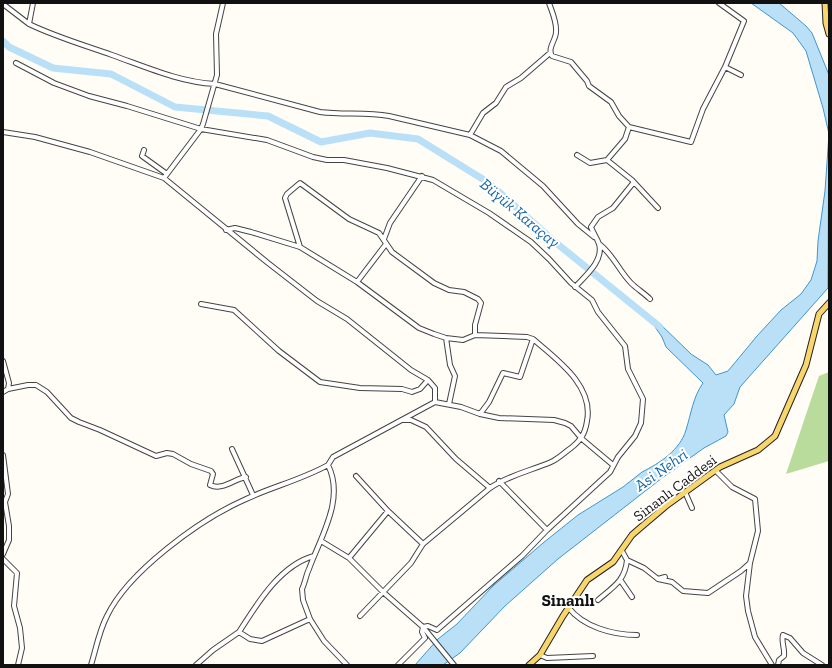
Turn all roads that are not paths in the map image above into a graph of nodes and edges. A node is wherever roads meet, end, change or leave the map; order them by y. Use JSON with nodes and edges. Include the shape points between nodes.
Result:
{"nodes":[{"id":1,"x":33,"y":3,"type":"edge"},
{"id":2,"x":223,"y":3,"type":"edge"},
{"id":3,"x":549,"y":3,"type":"edge"},
{"id":4,"x":719,"y":3,"type":"edge"},
{"id":5,"x":824,"y":3,"type":"edge"},
{"id":6,"x":3,"y":4,"type":"edge"},
{"id":7,"x":29,"y":24,"type":"junction"},
{"id":8,"x":829,"y":34,"type":"edge"},
{"id":9,"x":550,"y":53,"type":"junction"},
{"id":10,"x":16,"y":63,"type":"dead end"},
{"id":11,"x":725,"y":68,"type":"junction"},
{"id":12,"x":741,"y":75,"type":"dead end"},
{"id":13,"x":215,"y":86,"type":"junction"},
{"id":14,"x":629,"y":127,"type":"junction"},
{"id":15,"x":201,"y":129,"type":"junction"},
{"id":16,"x":3,"y":132,"type":"edge"},
{"id":17,"x":470,"y":135,"type":"junction"},
{"id":18,"x":144,"y":150,"type":"dead end"},
{"id":19,"x":577,"y":155,"type":"dead end"},
{"id":20,"x":607,"y":160,"type":"junction"},
{"id":21,"x":165,"y":176,"type":"junction"},
{"id":22,"x":422,"y":176,"type":"junction"},
{"id":23,"x":634,"y":182,"type":"junction"},
{"id":24,"x":658,"y":208,"type":"dead end"},
{"id":25,"x":226,"y":230,"type":"junction"},
{"id":26,"x":594,"y":237,"type":"junction"},
{"id":27,"x":384,"y":240,"type":"junction"},
{"id":28,"x":386,"y":244,"type":"junction"},
{"id":29,"x":599,"y":244,"type":"junction"},
{"id":30,"x":300,"y":246,"type":"junction"},
{"id":31,"x":357,"y":282,"type":"junction"},
{"id":32,"x":575,"y":287,"type":"junction"},
{"id":33,"x":650,"y":299,"type":"dead end"},
{"id":34,"x":829,"y":303,"type":"edge"},
{"id":35,"x":201,"y":304,"type":"dead end"},
{"id":36,"x":475,"y":335,"type":"junction"},
{"id":37,"x":446,"y":338,"type":"junction"},
{"id":38,"x":533,"y":339,"type":"junction"},
{"id":39,"x":3,"y":361,"type":"edge"},
{"id":40,"x":428,"y":380,"type":"junction"},
{"id":41,"x":8,"y":389,"type":"junction"},
{"id":42,"x":3,"y":392,"type":"edge"},
{"id":43,"x":435,"y":402,"type":"junction"},
{"id":44,"x":449,"y":404,"type":"junction"},
{"id":45,"x":480,"y":414,"type":"junction"},
{"id":46,"x":402,"y":420,"type":"junction"},
{"id":47,"x":582,"y":439,"type":"junction"},
{"id":48,"x":232,"y":449,"type":"dead end"},
{"id":49,"x":3,"y":454,"type":"edge"},
{"id":50,"x":328,"y":465,"type":"junction"},
{"id":51,"x":613,"y":465,"type":"junction"},
{"id":52,"x":716,"y":471,"type":"junction"},
{"id":53,"x":356,"y":476,"type":"dead end"},
{"id":54,"x":246,"y":477,"type":"junction"},
{"id":55,"x":499,"y":482,"type":"junction"},
{"id":56,"x":490,"y":488,"type":"junction"},
{"id":57,"x":685,"y":492,"type":"junction"},
{"id":58,"x":253,"y":496,"type":"junction"},
{"id":59,"x":692,"y":508,"type":"dead end"},
{"id":60,"x":388,"y":511,"type":"junction"},
{"id":61,"x":547,"y":530,"type":"junction"},
{"id":62,"x":321,"y":541,"type":"junction"},
{"id":63,"x":423,"y":544,"type":"junction"},
{"id":64,"x":622,"y":551,"type":"junction"},
{"id":65,"x":3,"y":554,"type":"edge"},
{"id":66,"x":314,"y":556,"type":"junction"},
{"id":67,"x":349,"y":558,"type":"junction"},
{"id":68,"x":3,"y":559,"type":"edge"},
{"id":69,"x":627,"y":560,"type":"junction"},
{"id":70,"x":750,"y":563,"type":"junction"},
{"id":71,"x":665,"y":577,"type":"dead end"},
{"id":72,"x":658,"y":579,"type":"junction"},
{"id":73,"x":620,"y":581,"type":"junction"},
{"id":74,"x":383,"y":592,"type":"junction"},
{"id":75,"x":632,"y":597,"type":"dead end"},
{"id":76,"x":598,"y":600,"type":"dead end"},
{"id":77,"x":568,"y":607,"type":"junction"},
{"id":78,"x":360,"y":616,"type":"dead end"},
{"id":79,"x":310,"y":619,"type":"junction"},
{"id":80,"x":423,"y":627,"type":"junction"},
{"id":81,"x":239,"y":632,"type":"junction"},
{"id":82,"x":637,"y":635,"type":"dead end"},
{"id":83,"x":540,"y":655,"type":"junction"},
{"id":84,"x":594,"y":656,"type":"dead end"},
{"id":85,"x":18,"y":665,"type":"edge"},
{"id":86,"x":91,"y":665,"type":"edge"},
{"id":87,"x":196,"y":665,"type":"edge"},
{"id":88,"x":347,"y":665,"type":"edge"},
{"id":89,"x":398,"y":665,"type":"edge"},
{"id":90,"x":454,"y":665,"type":"edge"},
{"id":91,"x":529,"y":665,"type":"edge"},
{"id":92,"x":772,"y":665,"type":"edge"},
{"id":93,"x":778,"y":665,"type":"edge"},
{"id":94,"x":822,"y":665,"type":"edge"}],
"edges":[{"from":1,"to":7,"type":"street"},
{"from":2,"to":13,"type":"street","via":[[216,34]]},
{"from":3,"to":9,"type":"street","via":[[556,31]]},
{"from":4,"to":11,"type":"street","via":[[744,21]]},
{"from":5,"to":8,"type":"main road"},
{"from":6,"to":7,"type":"street"},
{"from":7,"to":13,"type":"street","via":[[175,78]]},
{"from":9,"to":14,"type":"street","via":[[571,62],[589,86],[611,102]]},
{"from":9,"to":17,"type":"street","via":[[506,87],[496,103],[483,113]]},
{"from":10,"to":15,"type":"street","via":[[89,96]]},
{"from":11,"to":12,"type":"street"},
{"from":11,"to":14,"type":"street","via":[[703,109],[691,142]]},
{"from":13,"to":15,"type":"street"},
{"from":13,"to":17,"type":"street","via":[[320,112],[377,114]]},
{"from":14,"to":20,"type":"street","via":[[625,139]]},
{"from":15,"to":21,"type":"street"},
{"from":15,"to":22,"type":"street","via":[[267,140],[327,160],[344,160]]},
{"from":16,"to":21,"type":"street","via":[[35,137]]},
{"from":17,"to":26,"type":"street","via":[[501,151],[543,186],[578,224]]},
{"from":18,"to":21,"type":"street","via":[[142,156]]},
{"from":19,"to":20,"type":"street","via":[[590,163]]},
{"from":20,"to":23,"type":"street"},
{"from":21,"to":25,"type":"street"},
{"from":22,"to":27,"type":"street","via":[[390,223]]},
{"from":22,"to":32,"type":"street","via":[[449,188],[530,242]]},
{"from":23,"to":24,"type":"street"},
{"from":23,"to":26,"type":"street","via":[[613,208],[593,222],[591,227]]},
{"from":25,"to":30,"type":"street","via":[[235,228]]},
{"from":25,"to":40,"type":"street","via":[[318,301],[347,319],[411,370]]},
{"from":26,"to":29,"type":"street"},
{"from":27,"to":28,"type":"street"},
{"from":27,"to":30,"type":"street","via":[[379,233],[349,219],[300,183],[286,198]]},
{"from":28,"to":31,"type":"street"},
{"from":28,"to":36,"type":"street","via":[[392,252],[434,283],[478,298],[481,303]]},
{"from":29,"to":32,"type":"street","via":[[599,256],[595,265]]},
{"from":29,"to":33,"type":"street","via":[[607,249],[631,283]]},
{"from":30,"to":31,"type":"street"},
{"from":31,"to":37,"type":"street","via":[[419,328]]},
{"from":32,"to":51,"type":"street","via":[[592,300],[598,312],[625,346],[628,369],[643,399],[641,423],[628,447]]},
{"from":34,"to":52,"type":"main road","name":"Sinanlı Caddesi","via":[[819,314],[806,365],[779,431],[766,445]]},
{"from":35,"to":40,"type":"street","via":[[234,310],[279,351],[320,382],[412,392],[420,389]]},
{"from":36,"to":37,"type":"street","via":[[464,340]]},
{"from":36,"to":38,"type":"street"},
{"from":37,"to":44,"type":"street","via":[[450,365],[455,376]]},
{"from":38,"to":45,"type":"street","via":[[520,377],[503,373]]},
{"from":38,"to":47,"type":"street","via":[[563,365],[588,401],[590,410]]},
{"from":39,"to":41,"type":"street","via":[[10,383]]},
{"from":40,"to":43,"type":"street","via":[[435,388]]},
{"from":41,"to":42,"type":"street"},
{"from":41,"to":54,"type":"street","via":[[36,385],[47,392],[71,418],[79,422],[156,456],[173,454],[211,471],[213,474],[210,485],[215,487],[223,487],[231,481]]},
{"from":43,"to":44,"type":"street"},
{"from":43,"to":46,"type":"street"},
{"from":44,"to":45,"type":"street"},
{"from":45,"to":47,"type":"street","via":[[499,418],[560,422],[571,426]]},
{"from":46,"to":50,"type":"street","via":[[333,457]]},
{"from":46,"to":56,"type":"street","via":[[411,420],[426,427],[456,459]]},
{"from":47,"to":51,"type":"street"},
{"from":47,"to":55,"type":"street","via":[[552,462]]},
{"from":48,"to":54,"type":"street"},
{"from":49,"to":65,"type":"street","via":[[9,526],[9,540]]},
{"from":50,"to":58,"type":"street"},
{"from":50,"to":62,"type":"street","via":[[334,499]]},
{"from":51,"to":61,"type":"street","via":[[610,472]]},
{"from":52,"to":57,"type":"main road","name":"Sinanlı Caddesi"},
{"from":52,"to":70,"type":"street","via":[[732,487],[755,499],[758,531]]},
{"from":53,"to":60,"type":"street"},
{"from":54,"to":58,"type":"street"},
{"from":55,"to":56,"type":"street"},
{"from":55,"to":61,"type":"street"},
{"from":56,"to":63,"type":"street"},
{"from":57,"to":59,"type":"street"},
{"from":57,"to":64,"type":"main road","name":"Sinanlı Caddesi","via":[[632,535]]},
{"from":58,"to":86,"type":"street","via":[[226,508],[177,539],[140,572],[114,603],[106,617]]},
{"from":60,"to":63,"type":"street"},
{"from":60,"to":67,"type":"street"},
{"from":61,"to":80,"type":"street","via":[[522,556],[437,630],[428,626]]},
{"from":62,"to":66,"type":"street"},
{"from":62,"to":67,"type":"street"},
{"from":63,"to":74,"type":"street","via":[[411,563]]},
{"from":64,"to":69,"type":"street"},
{"from":64,"to":77,"type":"main road","name":"Sinanlı Caddesi","via":[[613,562],[587,580]]},
{"from":66,"to":79,"type":"street","via":[[302,589]]},
{"from":66,"to":81,"type":"street","via":[[297,563],[276,582]]},
{"from":67,"to":74,"type":"street"},
{"from":68,"to":85,"type":"street","via":[[17,573],[14,606],[22,648]]},
{"from":69,"to":72,"type":"street","via":[[644,568]]},
{"from":69,"to":73,"type":"street"},
{"from":70,"to":72,"type":"street","via":[[708,593],[683,591],[672,582]]},
{"from":70,"to":92,"type":"street","via":[[746,596],[748,611],[755,637]]},
{"from":71,"to":72,"type":"street"},
{"from":73,"to":75,"type":"street"},
{"from":73,"to":76,"type":"street"},
{"from":74,"to":78,"type":"street"},
{"from":74,"to":80,"type":"street"},
{"from":77,"to":82,"type":"street","via":[[584,622],[609,632]]},
{"from":77,"to":83,"type":"main road","name":"Sinanlı Caddesi"},
{"from":79,"to":81,"type":"street","via":[[262,641],[250,639]]},
{"from":79,"to":88,"type":"street","via":[[324,641]]},
{"from":80,"to":89,"type":"street","via":[[425,638]]},
{"from":80,"to":90,"type":"street"},
{"from":81,"to":87,"type":"street"},
{"from":83,"to":84,"type":"street","via":[[547,658]]},
{"from":83,"to":91,"type":"main road","name":"Sinanlı Caddesi"},
{"from":93,"to":94,"type":"street","via":[[784,656],[783,635],[790,638],[803,653]]}]}
